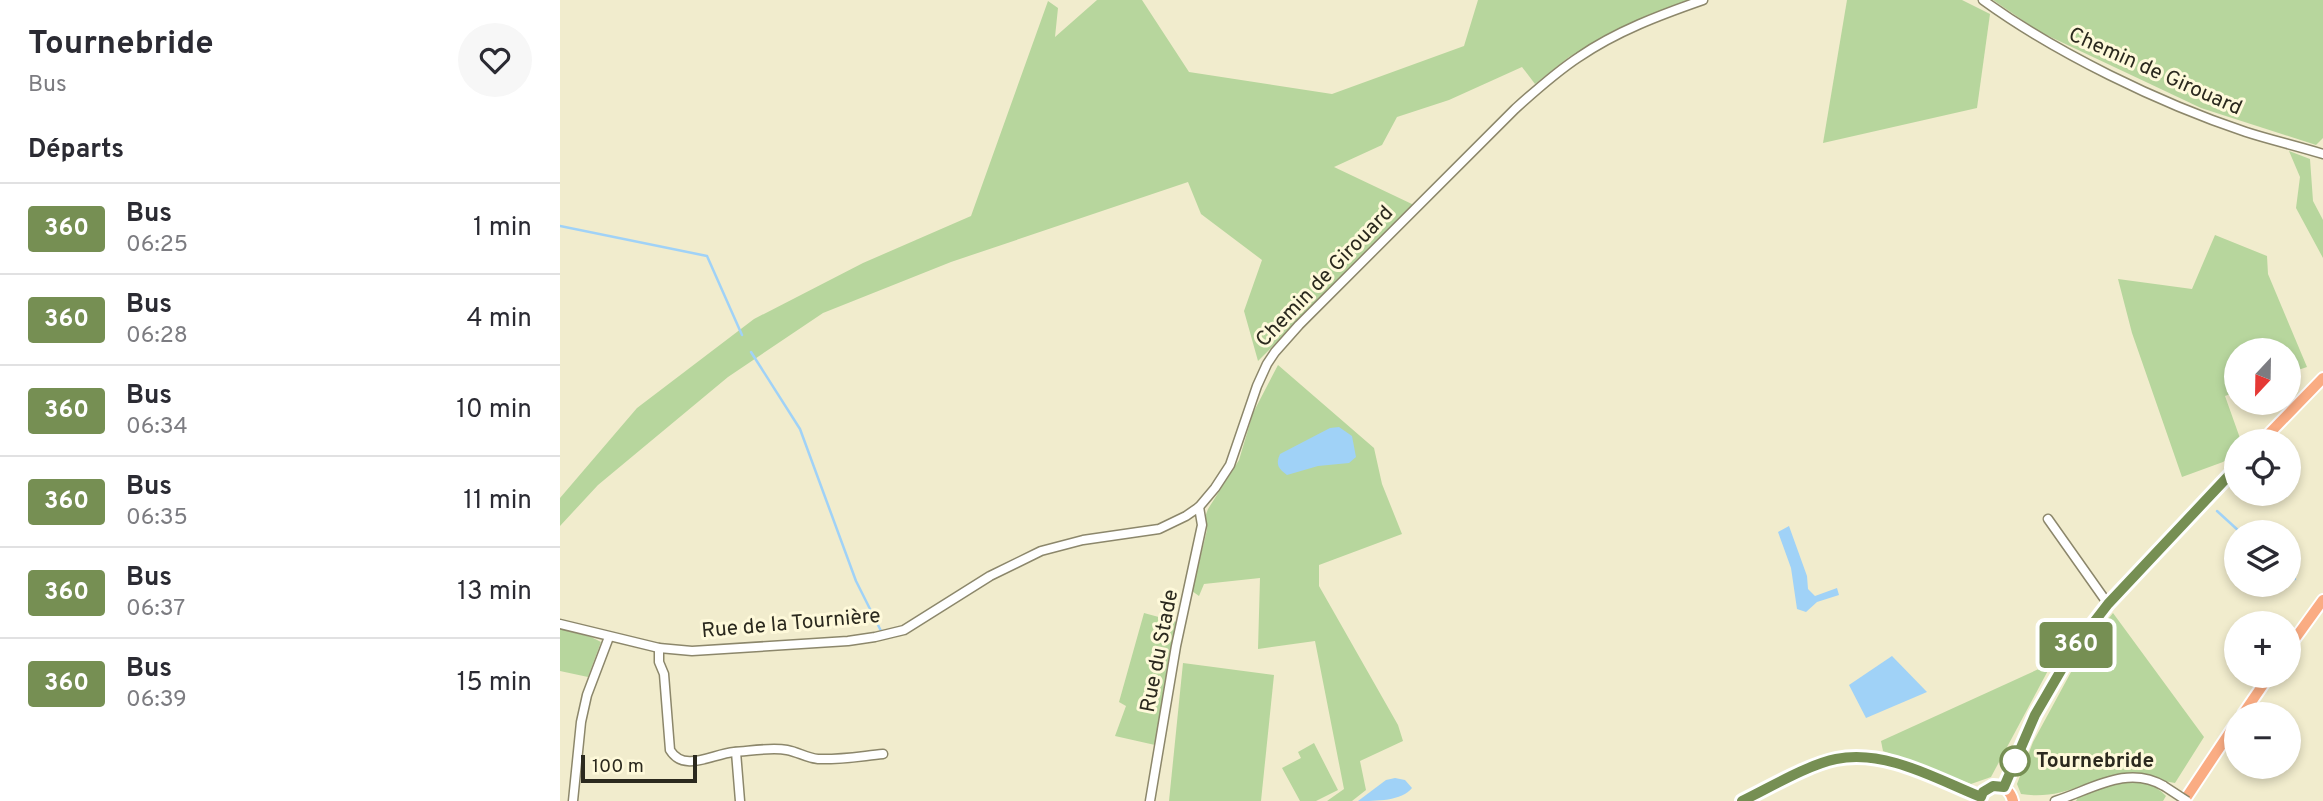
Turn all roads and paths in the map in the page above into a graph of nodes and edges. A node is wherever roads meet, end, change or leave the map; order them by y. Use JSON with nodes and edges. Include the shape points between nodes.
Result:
{"nodes":[{"id":1,"x":1703,"y":0,"type":"edge"},
{"id":2,"x":1983,"y":0,"type":"edge"},
{"id":3,"x":2323,"y":154,"type":"edge"},
{"id":4,"x":2323,"y":378,"type":"edge"},
{"id":5,"x":2274,"y":429,"type":"edge"},
{"id":6,"x":2224,"y":481,"type":"edge"},
{"id":7,"x":1199,"y":507,"type":"junction"},
{"id":8,"x":2048,"y":519,"type":"dead end"},
{"id":9,"x":1002,"y":569,"type":"joint"},
{"id":10,"x":2323,"y":600,"type":"edge"},
{"id":11,"x":2108,"y":604,"type":"junction"},
{"id":12,"x":560,"y":624,"type":"edge"},
{"id":13,"x":2301,"y":631,"type":"edge"},
{"id":14,"x":609,"y":637,"type":"junction"},
{"id":15,"x":659,"y":648,"type":"junction"},
{"id":16,"x":2224,"y":741,"type":"edge"},
{"id":17,"x":736,"y":752,"type":"junction"},
{"id":18,"x":883,"y":754,"type":"dead end"},
{"id":19,"x":2004,"y":787,"type":"junction"},
{"id":20,"x":1981,"y":799,"type":"edge"},
{"id":21,"x":573,"y":801,"type":"edge"},
{"id":22,"x":740,"y":801,"type":"edge"},
{"id":23,"x":1145,"y":801,"type":"edge"},
{"id":24,"x":1150,"y":801,"type":"edge"},
{"id":25,"x":1742,"y":801,"type":"edge"},
{"id":26,"x":2013,"y":801,"type":"edge"},
{"id":27,"x":2055,"y":801,"type":"edge"},
{"id":28,"x":2185,"y":801,"type":"edge"}],
"edges":[{"from":1,"to":7,"type":"street","name":"Chemin de Girouard","via":[[1616,35],[1543,84],[1299,325],[1266,364],[1230,464]]},
{"from":2,"to":3,"type":"street","name":"Chemin de Girouard","via":[[2040,38],[2132,85],[2246,132]]},
{"from":4,"to":5,"type":"main road"},
{"from":6,"to":11,"type":"main road"},
{"from":7,"to":9,"type":"street","name":"Chemin de Girouard","via":[[1159,529],[1063,544]]},
{"from":7,"to":24,"type":"street","name":"Rue du Stade","via":[[1202,525]]},
{"from":8,"to":11,"type":"street"},
{"from":9,"to":15,"type":"street","name":"Rue de la Tournière","via":[[904,630],[875,637],[692,651]]},
{"from":10,"to":13,"type":"main road"},
{"from":11,"to":19,"type":"main road","via":[[2053,681]]},
{"from":12,"to":14,"type":"street"},
{"from":14,"to":15,"type":"street","name":"Rue de la Tournière"},
{"from":14,"to":21,"type":"street","via":[[581,722]]},
{"from":15,"to":17,"type":"street","via":[[670,750],[675,758],[706,760]]},
{"from":16,"to":28,"type":"main road"},
{"from":17,"to":18,"type":"street","via":[[784,749],[822,759]]},
{"from":17,"to":22,"type":"street"},
{"from":19,"to":20,"type":"main road","via":[[1993,786]]},
{"from":19,"to":26,"type":"main road"},
{"from":20,"to":25,"type":"main road","via":[[1887,760],[1852,757],[1820,765]]},
{"from":23,"to":24,"type":"street"},
{"from":27,"to":28,"type":"street","bridge":true,"via":[[2122,778],[2145,777]]}]}
